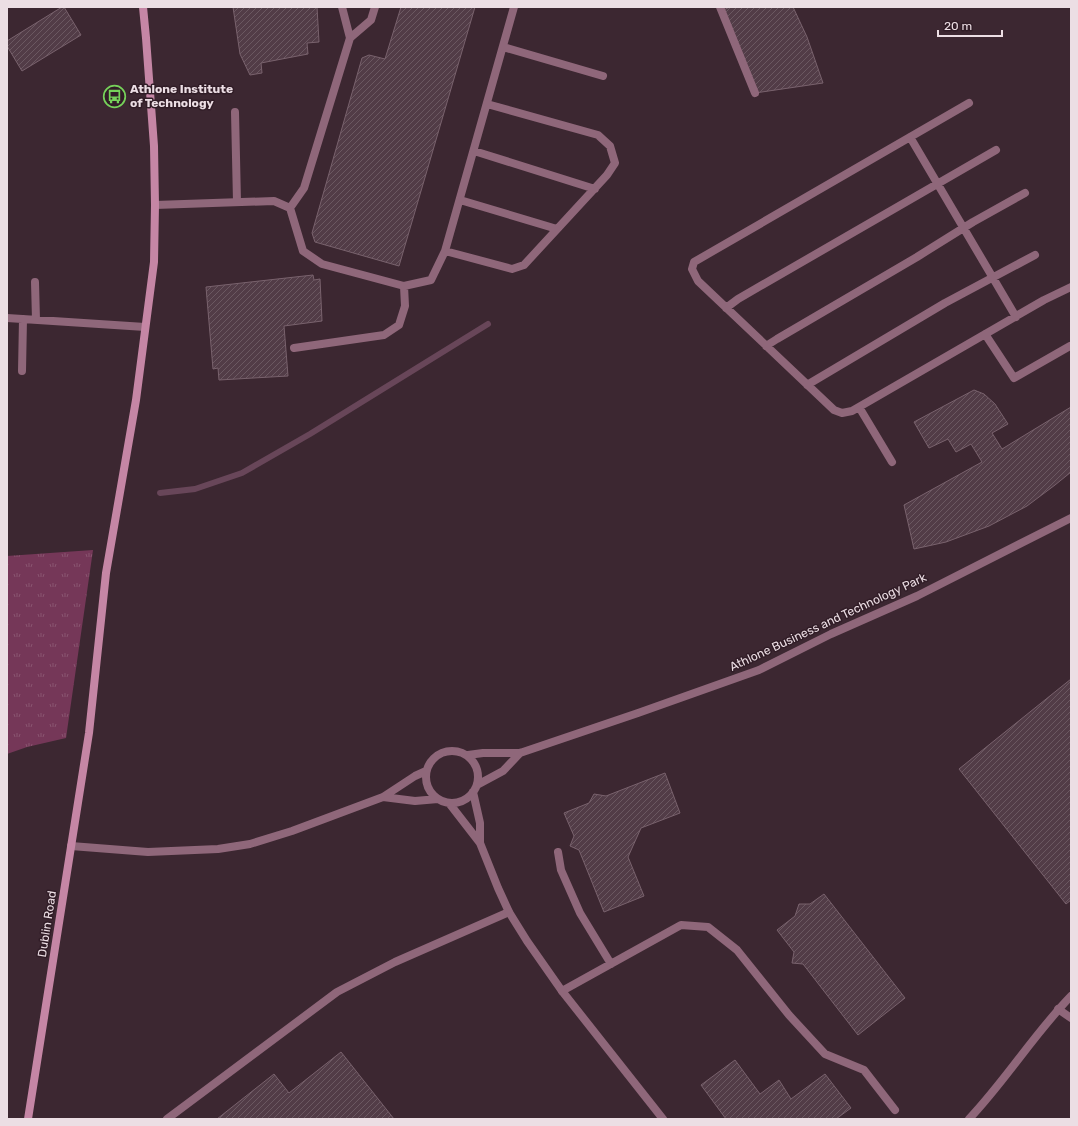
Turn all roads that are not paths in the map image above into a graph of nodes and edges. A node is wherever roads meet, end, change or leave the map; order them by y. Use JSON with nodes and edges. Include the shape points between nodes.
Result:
{"nodes":[{"id":1,"x":143,"y":7,"type":"edge"},
{"id":2,"x":342,"y":7,"type":"edge"},
{"id":3,"x":375,"y":7,"type":"edge"},
{"id":4,"x":514,"y":7,"type":"edge"},
{"id":5,"x":720,"y":7,"type":"edge"},
{"id":6,"x":350,"y":38,"type":"junction"},
{"id":7,"x":503,"y":47,"type":"junction"},
{"id":8,"x":603,"y":76,"type":"dead end"},
{"id":9,"x":755,"y":93,"type":"dead end"},
{"id":10,"x":969,"y":103,"type":"dead end"},
{"id":11,"x":487,"y":104,"type":"junction"},
{"id":12,"x":235,"y":112,"type":"dead end"},
{"id":13,"x":910,"y":137,"type":"junction"},
{"id":14,"x":996,"y":150,"type":"dead end"},
{"id":15,"x":474,"y":151,"type":"junction"},
{"id":16,"x":937,"y":184,"type":"junction"},
{"id":17,"x":595,"y":189,"type":"junction"},
{"id":18,"x":1024,"y":193,"type":"dead end"},
{"id":19,"x":460,"y":200,"type":"junction"},
{"id":20,"x":236,"y":202,"type":"junction"},
{"id":21,"x":155,"y":205,"type":"junction"},
{"id":22,"x":290,"y":208,"type":"junction"},
{"id":23,"x":963,"y":228,"type":"junction"},
{"id":24,"x":557,"y":229,"type":"junction"},
{"id":25,"x":445,"y":251,"type":"junction"},
{"id":26,"x":1036,"y":255,"type":"dead end"},
{"id":27,"x":992,"y":278,"type":"junction"},
{"id":28,"x":35,"y":282,"type":"dead end"},
{"id":29,"x":404,"y":286,"type":"junction"},
{"id":30,"x":1071,"y":287,"type":"edge"},
{"id":31,"x":726,"y":308,"type":"junction"},
{"id":32,"x":1016,"y":317,"type":"junction"},
{"id":33,"x":7,"y":318,"type":"edge"},
{"id":34,"x":23,"y":319,"type":"junction"},
{"id":35,"x":36,"y":320,"type":"junction"},
{"id":36,"x":145,"y":327,"type":"junction"},
{"id":37,"x":985,"y":334,"type":"junction"},
{"id":38,"x":766,"y":346,"type":"junction"},
{"id":39,"x":1070,"y":346,"type":"dead end"},
{"id":40,"x":294,"y":348,"type":"dead end"},
{"id":41,"x":22,"y":371,"type":"dead end"},
{"id":42,"x":807,"y":385,"type":"junction"},
{"id":43,"x":859,"y":407,"type":"junction"},
{"id":44,"x":892,"y":462,"type":"dead end"},
{"id":45,"x":1071,"y":518,"type":"edge"},
{"id":46,"x":520,"y":753,"type":"junction"},
{"id":47,"x":468,"y":755,"type":"junction"},
{"id":48,"x":426,"y":771,"type":"junction"},
{"id":49,"x":475,"y":789,"type":"junction"},
{"id":50,"x":383,"y":798,"type":"junction"},
{"id":51,"x":438,"y":799,"type":"junction"},
{"id":52,"x":449,"y":803,"type":"junction"},
{"id":53,"x":480,"y":842,"type":"junction"},
{"id":54,"x":71,"y":846,"type":"junction"},
{"id":55,"x":558,"y":852,"type":"dead end"},
{"id":56,"x":509,"y":912,"type":"junction"},
{"id":57,"x":612,"y":964,"type":"junction"},
{"id":58,"x":562,"y":991,"type":"junction"},
{"id":59,"x":1071,"y":996,"type":"edge"},
{"id":60,"x":1058,"y":1009,"type":"junction"},
{"id":61,"x":1071,"y":1018,"type":"edge"},
{"id":62,"x":896,"y":1110,"type":"dead end"},
{"id":63,"x":28,"y":1119,"type":"edge"},
{"id":64,"x":167,"y":1119,"type":"edge"},
{"id":65,"x":663,"y":1119,"type":"edge"},
{"id":66,"x":969,"y":1119,"type":"edge"}],
"edges":[{"from":1,"to":21,"type":"main road","name":"Dublin Road","via":[[154,146]]},
{"from":2,"to":6,"type":"street"},
{"from":3,"to":6,"type":"street","via":[[371,20]]},
{"from":4,"to":7,"type":"street"},
{"from":5,"to":9,"type":"street"},
{"from":6,"to":22,"type":"street","via":[[304,188]]},
{"from":7,"to":8,"type":"street"},
{"from":7,"to":11,"type":"street"},
{"from":10,"to":13,"type":"street"},
{"from":11,"to":15,"type":"street"},
{"from":11,"to":17,"type":"street","via":[[598,135],[610,146],[615,163]]},
{"from":12,"to":20,"type":"street"},
{"from":13,"to":16,"type":"street"},
{"from":13,"to":31,"type":"street","via":[[694,262],[692,269],[698,281]]},
{"from":14,"to":16,"type":"street"},
{"from":15,"to":17,"type":"street"},
{"from":15,"to":19,"type":"street"},
{"from":16,"to":23,"type":"street"},
{"from":16,"to":31,"type":"street"},
{"from":17,"to":24,"type":"street"},
{"from":18,"to":23,"type":"street"},
{"from":19,"to":24,"type":"street"},
{"from":19,"to":25,"type":"street"},
{"from":20,"to":21,"type":"street"},
{"from":20,"to":22,"type":"street","via":[[274,201]]},
{"from":21,"to":36,"type":"main road","name":"Dublin Road","via":[[154,262]]},
{"from":22,"to":29,"type":"street","via":[[302,251],[322,264]]},
{"from":23,"to":27,"type":"street"},
{"from":23,"to":38,"type":"street"},
{"from":24,"to":25,"type":"street","via":[[524,265],[512,269]]},
{"from":25,"to":29,"type":"street","via":[[431,280]]},
{"from":26,"to":27,"type":"street"},
{"from":27,"to":32,"type":"street"},
{"from":27,"to":42,"type":"street","via":[[944,303]]},
{"from":28,"to":35,"type":"street"},
{"from":29,"to":40,"type":"street","via":[[405,306],[399,325],[384,335]]},
{"from":30,"to":32,"type":"street"},
{"from":31,"to":38,"type":"street"},
{"from":32,"to":37,"type":"street"},
{"from":33,"to":34,"type":"street"},
{"from":34,"to":35,"type":"street"},
{"from":34,"to":41,"type":"street"},
{"from":35,"to":36,"type":"street"},
{"from":36,"to":54,"type":"main road","name":"Dublin Road","via":[[136,400],[106,573],[89,733]]},
{"from":37,"to":39,"type":"street","via":[[1014,378]]},
{"from":37,"to":43,"type":"street"},
{"from":38,"to":42,"type":"street"},
{"from":42,"to":43,"type":"street","via":[[834,410],[842,413]]},
{"from":43,"to":44,"type":"street"},
{"from":45,"to":46,"type":"street","name":"Athlone Business and Technology Park","via":[[917,596],[831,634],[759,670]]},
{"from":46,"to":47,"type":"street","name":"Athlone Business and Technology Park"},
{"from":46,"to":49,"type":"street","name":"Athlone Business and Technology Park","via":[[499,773]]},
{"from":47,"to":48,"type":"street","name":"Athlone Business and Technology Park","via":[[452,750],[443,752],[432,759]]},
{"from":47,"to":49,"type":"street","via":[[478,769]]},
{"from":48,"to":50,"type":"street","name":"Athlone Business and Technology Park"},
{"from":48,"to":51,"type":"street","via":[[428,788]]},
{"from":49,"to":52,"type":"street","name":"Athlone Business and Technology Park","via":[[468,798]]},
{"from":49,"to":53,"type":"street"},
{"from":50,"to":51,"type":"street","name":"Athlone Business and Technology Park","via":[[415,801]]},
{"from":50,"to":54,"type":"street","name":"Athlone Business and Technology Park","via":[[250,844],[218,849],[148,852]]},
{"from":51,"to":52,"type":"street","name":"Athlone Business and Technology Park"},
{"from":52,"to":53,"type":"street"},
{"from":53,"to":56,"type":"street"},
{"from":54,"to":63,"type":"main road","name":"Dublin Road"},
{"from":55,"to":57,"type":"street","via":[[561,870],[580,912]]},
{"from":56,"to":58,"type":"street","via":[[526,941]]},
{"from":56,"to":64,"type":"street","via":[[395,962],[338,992]]},
{"from":57,"to":58,"type":"street"},
{"from":57,"to":62,"type":"street","via":[[681,925],[708,927],[737,950],[789,1015],[825,1054],[864,1070]]},
{"from":58,"to":65,"type":"street"},
{"from":59,"to":60,"type":"street"},
{"from":60,"to":61,"type":"street"},
{"from":60,"to":66,"type":"street"}]}
